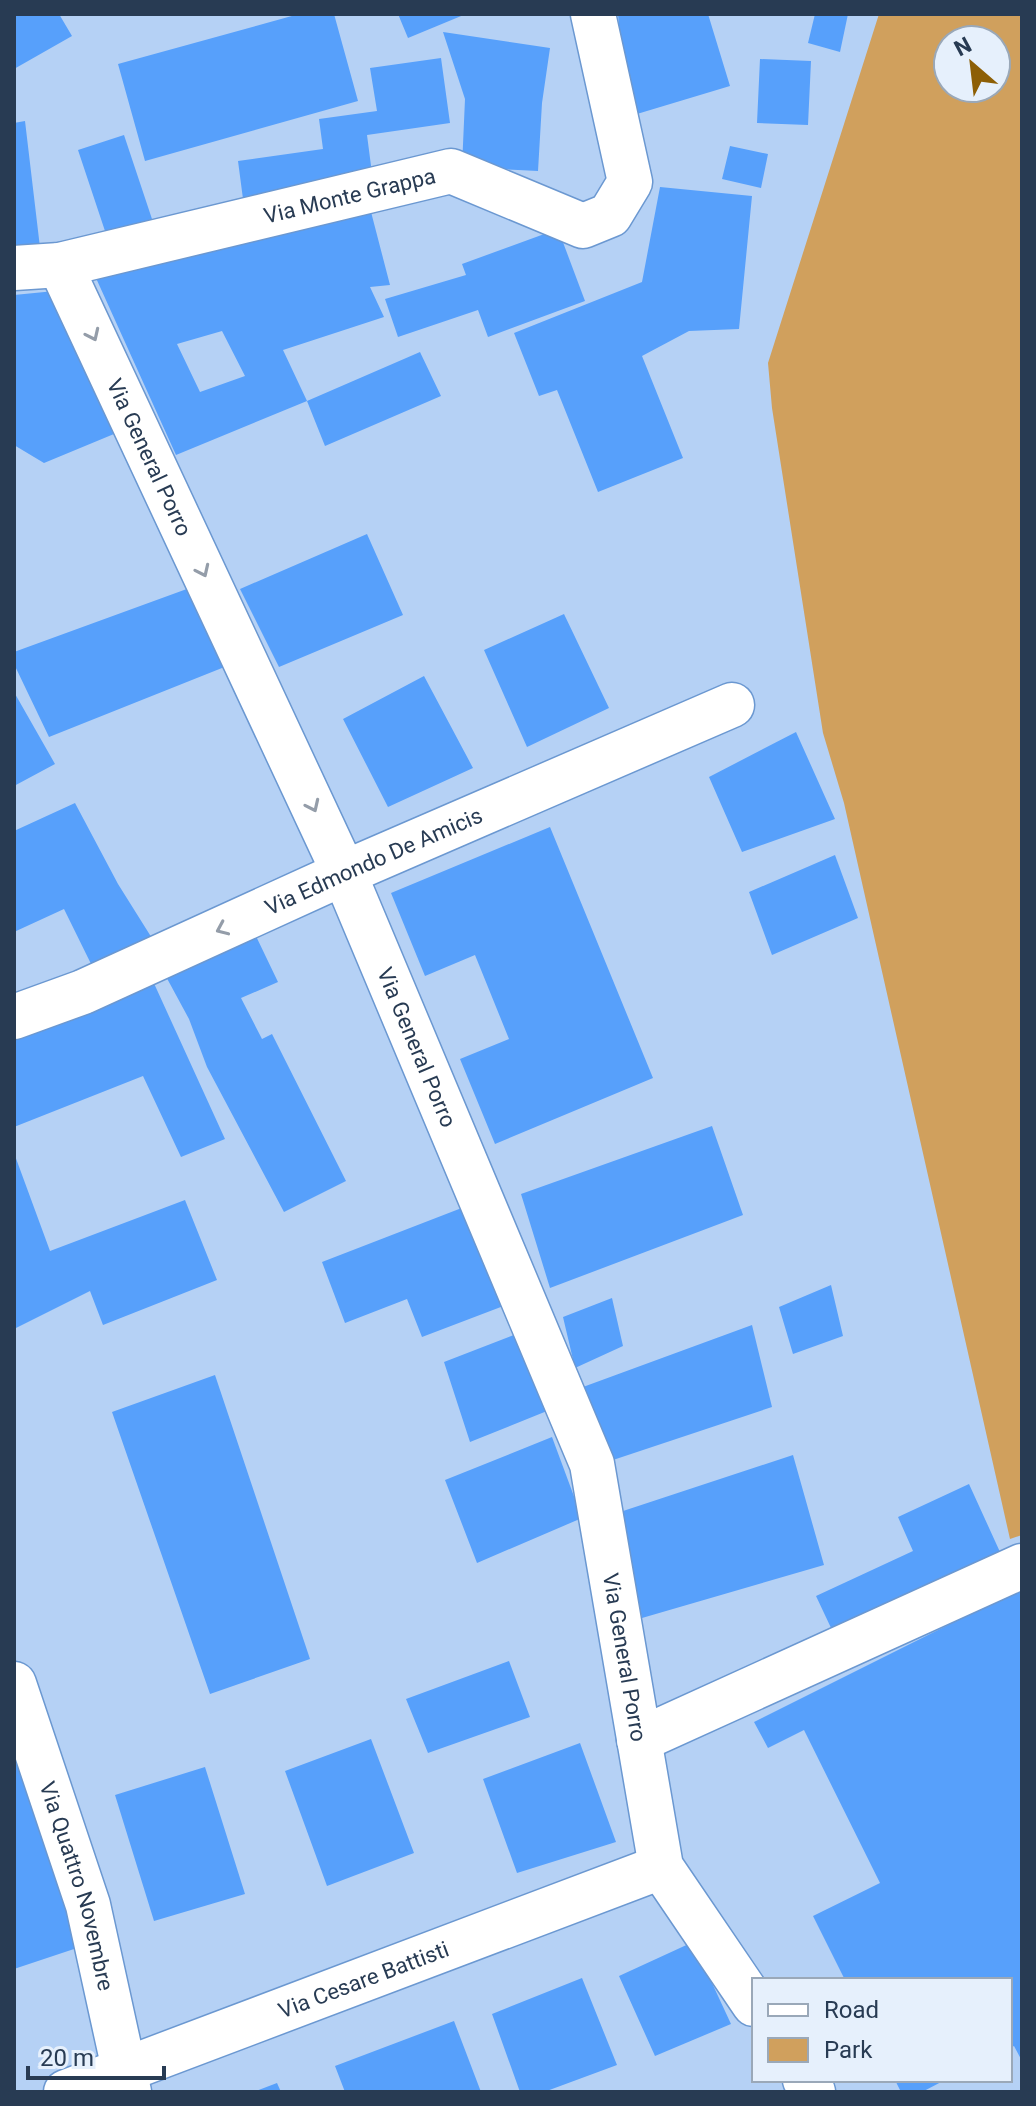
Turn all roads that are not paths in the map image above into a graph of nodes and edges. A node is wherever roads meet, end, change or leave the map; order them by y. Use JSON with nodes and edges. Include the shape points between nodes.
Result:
{"nodes":[{"id":1,"x":593,"y":14,"type":"edge"},
{"id":2,"x":60,"y":265,"type":"junction"},
{"id":3,"x":14,"y":268,"type":"edge"},
{"id":4,"x":732,"y":705,"type":"dead end"},
{"id":5,"x":344,"y":873,"type":"junction"},
{"id":6,"x":14,"y":1017,"type":"edge"},
{"id":7,"x":1022,"y":1566,"type":"edge"},
{"id":8,"x":14,"y":1684,"type":"edge"},
{"id":9,"x":639,"y":1740,"type":"junction"},
{"id":10,"x":661,"y":1867,"type":"junction"},
{"id":11,"x":752,"y":2001,"type":"edge"},
{"id":12,"x":126,"y":2081,"type":"edge"},
{"id":13,"x":66,"y":2092,"type":"edge"}],
"edges":[{"from":1,"to":2,"type":"street","name":"Via Monte Grappa","via":[[630,182],[610,215],[583,226],[451,171]]},
{"from":2,"to":3,"type":"street","name":"Via Monte Grappa"},
{"from":2,"to":5,"type":"street","name":"Via General Porro","one_way":true},
{"from":4,"to":5,"type":"street","name":"Via Edmondo De Amicis"},
{"from":5,"to":6,"type":"street","name":"Via Edmondo De Amicis","one_way":true,"via":[[83,992]]},
{"from":5,"to":9,"type":"street","name":"Via General Porro","via":[[592,1464]]},
{"from":7,"to":9,"type":"street"},
{"from":8,"to":12,"type":"street","name":"Via Quattro Novembre","via":[[88,1905]]},
{"from":9,"to":10,"type":"street","name":"Via General Porro"},
{"from":10,"to":11,"type":"street"},
{"from":10,"to":12,"type":"street","name":"Via Cesare Battisti"},
{"from":12,"to":13,"type":"street","name":"Via Cesare Battisti"}]}
